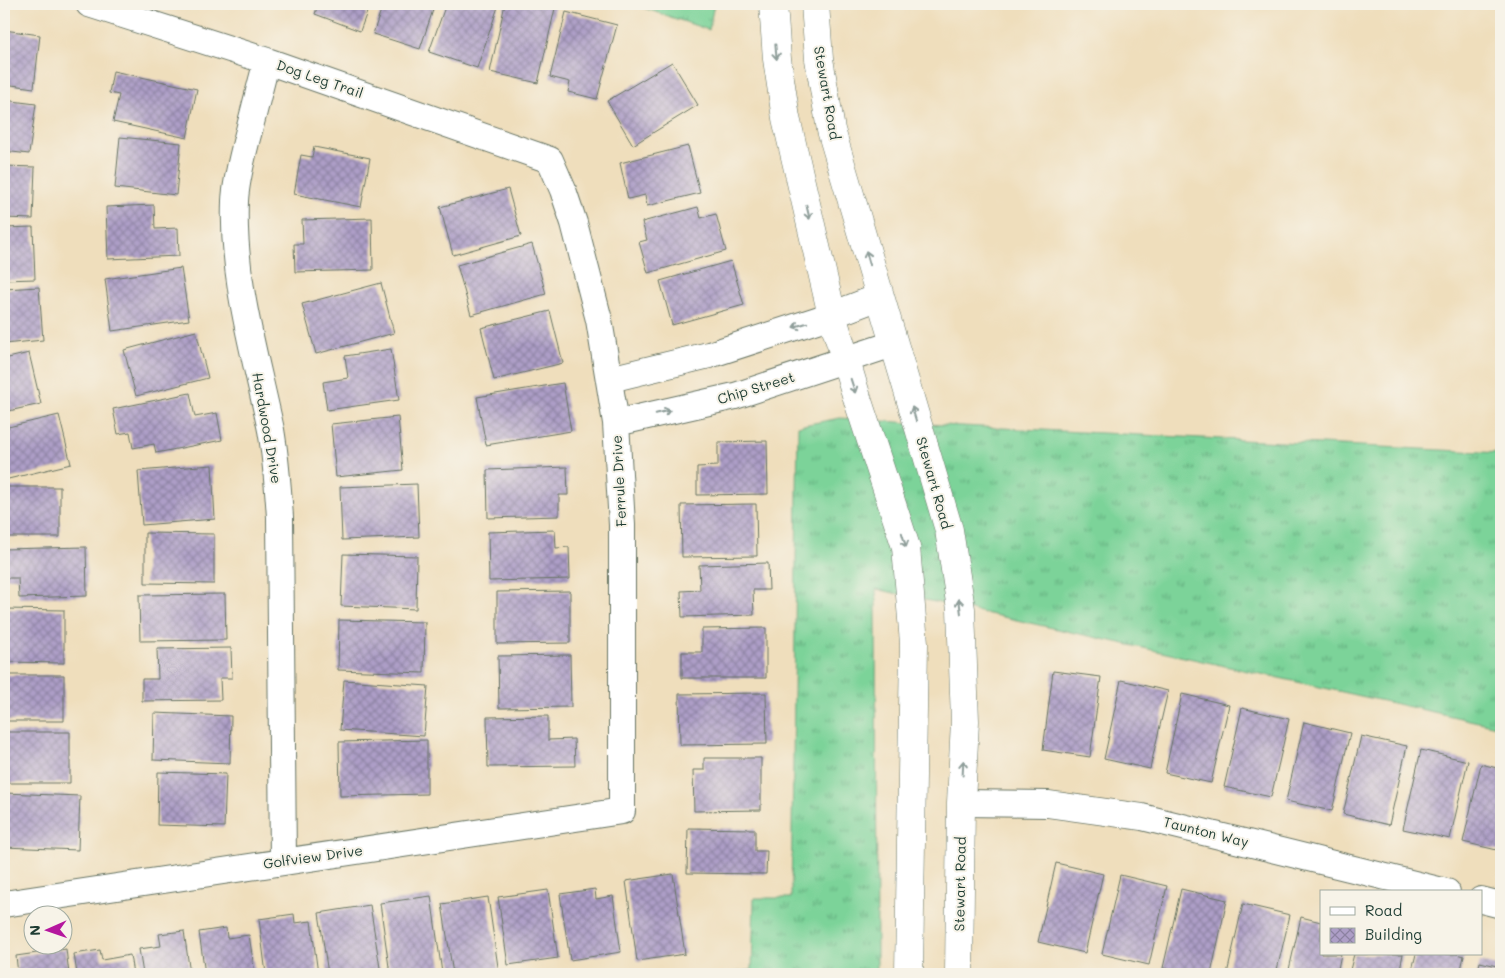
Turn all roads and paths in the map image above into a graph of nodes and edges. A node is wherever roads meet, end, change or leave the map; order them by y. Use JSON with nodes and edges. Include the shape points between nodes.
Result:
{"nodes":[{"id":1,"x":89,"y":4,"type":"edge"},
{"id":2,"x":773,"y":4,"type":"edge"},
{"id":3,"x":816,"y":4,"type":"edge"},
{"id":4,"x":267,"y":61,"type":"junction"},
{"id":5,"x":550,"y":160,"type":"joint"},
{"id":6,"x":880,"y":297,"type":"junction"},
{"id":7,"x":832,"y":315,"type":"junction"},
{"id":8,"x":893,"y":344,"type":"junction"},
{"id":9,"x":845,"y":360,"type":"junction"},
{"id":10,"x":610,"y":379,"type":"junction"},
{"id":11,"x":616,"y":423,"type":"junction"},
{"id":12,"x":961,"y":803,"type":"junction"},
{"id":13,"x":622,"y":811,"type":"joint"},
{"id":14,"x":283,"y":862,"type":"junction"},
{"id":15,"x":1439,"y":890,"type":"edge"},
{"id":16,"x":1482,"y":900,"type":"edge"},
{"id":17,"x":4,"y":904,"type":"edge"},
{"id":18,"x":1501,"y":905,"type":"edge"},
{"id":19,"x":909,"y":974,"type":"edge"},
{"id":20,"x":959,"y":974,"type":"edge"}],
"edges":[{"from":1,"to":4,"type":"street","name":"Dog Leg Trail"},
{"from":2,"to":7,"type":"street","one_way":true,"via":[[786,118]]},
{"from":6,"to":3,"type":"street","name":"Stewart Road","one_way":true,"via":[[831,130],[820,59]]},
{"from":4,"to":5,"type":"street","name":"Dog Leg Trail"},
{"from":4,"to":14,"type":"street","name":"Hardwood Drive","via":[[239,169],[235,234],[244,308],[278,477]]},
{"from":5,"to":10,"type":"street","name":"Ferrule Drive","via":[[574,223],[599,320]]},
{"from":6,"to":7,"type":"street"},
{"from":6,"to":8,"type":"street","name":"Stewart Road"},
{"from":7,"to":9,"type":"street"},
{"from":7,"to":10,"type":"street","one_way":true,"via":[[709,355]]},
{"from":8,"to":9,"type":"street","name":"Chip Street"},
{"from":12,"to":8,"type":"street","name":"Stewart Road","one_way":true,"via":[[965,721],[961,609],[949,530]]},
{"from":11,"to":9,"type":"street","name":"Chip Street","one_way":true,"via":[[735,396]]},
{"from":9,"to":19,"type":"street","one_way":true,"via":[[906,547],[914,642]]},
{"from":10,"to":11,"type":"street","name":"Ferrule Drive"},
{"from":11,"to":13,"type":"street","name":"Ferrule Drive","via":[[622,525]]},
{"from":12,"to":15,"type":"street","name":"Taunton Way","via":[[1048,804],[1142,816]]},
{"from":12,"to":20,"type":"street","name":"Stewart Road"},
{"from":13,"to":14,"type":"street","name":"Golfview Drive"},
{"from":14,"to":17,"type":"street","name":"Golfview Drive"},
{"from":16,"to":18,"type":"street"}]}
